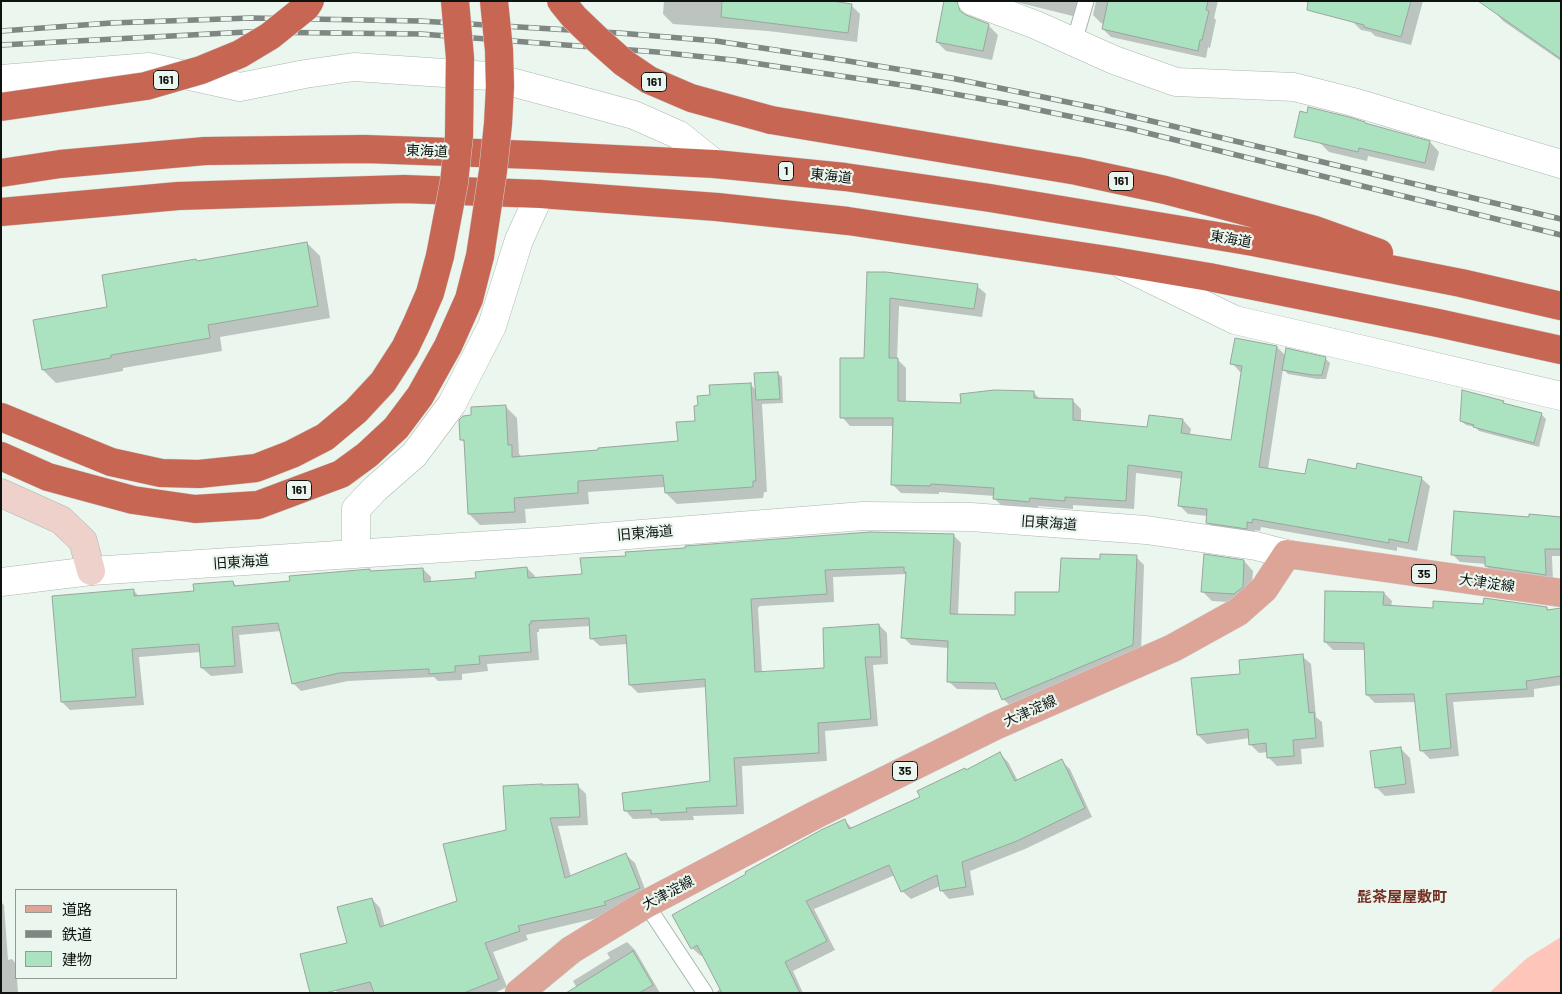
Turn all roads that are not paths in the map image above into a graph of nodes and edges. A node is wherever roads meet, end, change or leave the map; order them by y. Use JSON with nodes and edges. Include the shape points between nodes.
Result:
{"nodes":[{"id":1,"x":310,"y":1,"type":"edge"},
{"id":2,"x":455,"y":1,"type":"edge"},
{"id":3,"x":494,"y":1,"type":"edge"},
{"id":4,"x":561,"y":1,"type":"edge"},
{"id":5,"x":972,"y":1,"type":"edge"},
{"id":6,"x":1086,"y":1,"type":"edge"},
{"id":7,"x":1074,"y":42,"type":"junction"},
{"id":8,"x":1,"y":79,"type":"edge"},
{"id":9,"x":1,"y":107,"type":"edge"},
{"id":10,"x":715,"y":164,"type":"junction"},
{"id":11,"x":1561,"y":164,"type":"edge"},
{"id":12,"x":1,"y":173,"type":"edge"},
{"id":13,"x":540,"y":194,"type":"junction"},
{"id":14,"x":3,"y":212,"type":"edge"},
{"id":15,"x":1114,"y":261,"type":"junction"},
{"id":16,"x":1461,"y":283,"type":"junction"},
{"id":17,"x":1561,"y":306,"type":"edge"},
{"id":18,"x":1561,"y":350,"type":"edge"},
{"id":19,"x":1561,"y":396,"type":"edge"},
{"id":20,"x":1,"y":417,"type":"edge"},
{"id":21,"x":1,"y":456,"type":"edge"},
{"id":22,"x":1,"y":493,"type":"edge"},
{"id":23,"x":356,"y":554,"type":"junction"},
{"id":24,"x":1287,"y":554,"type":"junction"},
{"id":25,"x":91,"y":571,"type":"junction"},
{"id":26,"x":1,"y":582,"type":"edge"},
{"id":27,"x":1561,"y":593,"type":"edge"},
{"id":28,"x":646,"y":904,"type":"junction"},
{"id":29,"x":519,"y":993,"type":"edge"},
{"id":30,"x":704,"y":993,"type":"edge"}],
"edges":[{"from":1,"to":9,"type":"highway","number":"161","bridge":true,"via":[[270,36],[240,54],[201,70],[146,86]]},
{"from":2,"to":20,"type":"highway","bridge":true,"via":[[460,58],[459,136],[440,256],[430,293],[405,348],[383,382],[356,410],[325,437],[292,454],[256,468],[198,474],[161,473],[111,462]]},
{"from":3,"to":21,"type":"highway","number":"161","bridge":true,"via":[[499,50],[498,124],[480,256],[469,299],[420,396],[396,428],[367,455],[341,474],[258,505],[195,509],[133,500],[48,477]]},
{"from":4,"to":16,"type":"highway","number":"161","bridge":true,"via":[[624,63],[650,80],[691,98],[771,120],[1165,190],[1312,229]]},
{"from":5,"to":7,"type":"street"},
{"from":6,"to":7,"type":"lane"},
{"from":7,"to":11,"type":"street","via":[[1176,82],[1294,87]]},
{"from":8,"to":10,"type":"street","via":[[149,67],[240,86],[354,67],[489,76],[634,115],[679,135]]},
{"from":10,"to":12,"type":"highway","name":"東海道","number":"1","via":[[385,150],[204,151],[60,164]]},
{"from":10,"to":16,"type":"highway","name":"東海道","number":"1","via":[[845,177],[990,198],[1253,242]]},
{"from":13,"to":14,"type":"highway","via":[[404,189],[308,191],[178,196]]},
{"from":13,"to":15,"type":"highway","via":[[717,207],[848,221]]},
{"from":13,"to":23,"type":"street","via":[[519,240],[492,326],[452,404],[414,455],[356,509]]},
{"from":15,"to":18,"type":"highway","via":[[1429,321]]},
{"from":15,"to":19,"type":"street","via":[[1235,320]]},
{"from":16,"to":17,"type":"highway","name":"東海道","number":"1"},
{"from":22,"to":25,"type":"street","via":[[61,520],[83,541]]},
{"from":23,"to":24,"type":"street","name":"旧東海道","via":[[862,516],[971,517],[1146,530],[1256,546]]},
{"from":23,"to":25,"type":"street","name":"旧東海道"},
{"from":24,"to":27,"type":"main road","name":"大津淀線","number":"35"},
{"from":24,"to":28,"type":"main road","name":"大津淀線","number":"35","via":[[1264,589],[1238,612],[1181,644],[988,730]]},
{"from":25,"to":26,"type":"street","name":"旧東海道"},
{"from":28,"to":29,"type":"main road","name":"大津淀線","number":"35","via":[[571,950]]},
{"from":28,"to":30,"type":"lane"}]}
